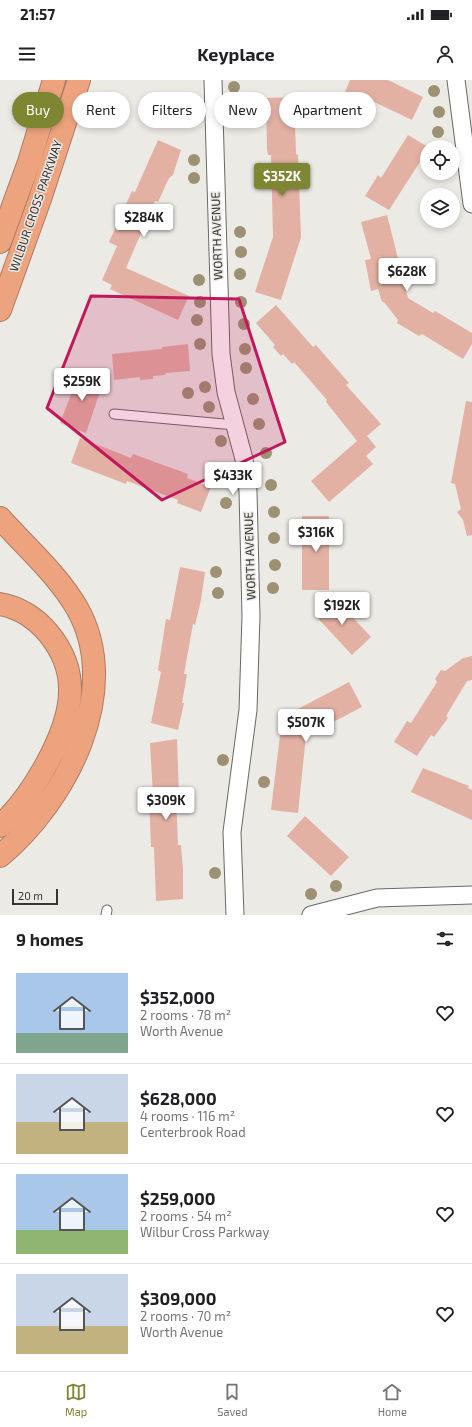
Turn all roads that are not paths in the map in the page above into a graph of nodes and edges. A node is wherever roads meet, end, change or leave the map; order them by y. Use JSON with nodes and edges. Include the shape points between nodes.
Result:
{"nodes":[{"id":1,"x":54,"y":80,"type":"edge"},
{"id":2,"x":79,"y":80,"type":"edge"},
{"id":3,"x":213,"y":80,"type":"edge"},
{"id":4,"x":456,"y":80,"type":"edge"},
{"id":5,"x":469,"y":163,"type":"edge"},
{"id":6,"x":472,"y":204,"type":"edge"},
{"id":7,"x":0,"y":242,"type":"edge"},
{"id":8,"x":0,"y":310,"type":"edge"},
{"id":9,"x":114,"y":414,"type":"dead end"},
{"id":10,"x":235,"y":425,"type":"junction"},
{"id":11,"x":0,"y":518,"type":"edge"},
{"id":12,"x":0,"y":604,"type":"edge"},
{"id":13,"x":0,"y":826,"type":"edge"},
{"id":14,"x":0,"y":856,"type":"edge"},
{"id":15,"x":472,"y":895,"type":"edge"},
{"id":16,"x":235,"y":915,"type":"edge"},
{"id":17,"x":310,"y":915,"type":"edge"}],
"edges":[{"from":1,"to":7,"type":"highway","name":"WILBUR CROSS PARKWAY","via":[[30,162]]},
{"from":2,"to":8,"type":"highway","name":"WILBUR CROSS PARKWAY"},
{"from":3,"to":10,"type":"street","name":"WORTH AVENUE","via":[[221,354],[226,392]]},
{"from":4,"to":5,"type":"street"},
{"from":5,"to":6,"type":"street"},
{"from":9,"to":10,"type":"lane"},
{"from":10,"to":16,"type":"street","name":"WORTH AVENUE","via":[[244,459],[248,491],[252,616],[248,710],[232,832]]},
{"from":11,"to":14,"type":"highway","via":[[56,580],[78,609],[90,637],[96,677],[93,703],[85,731],[60,785],[23,834]]},
{"from":12,"to":13,"type":"highway","via":[[32,618],[53,639],[66,664],[70,691],[63,727],[51,753],[22,801]]},
{"from":15,"to":17,"type":"street","via":[[377,898]]}]}
